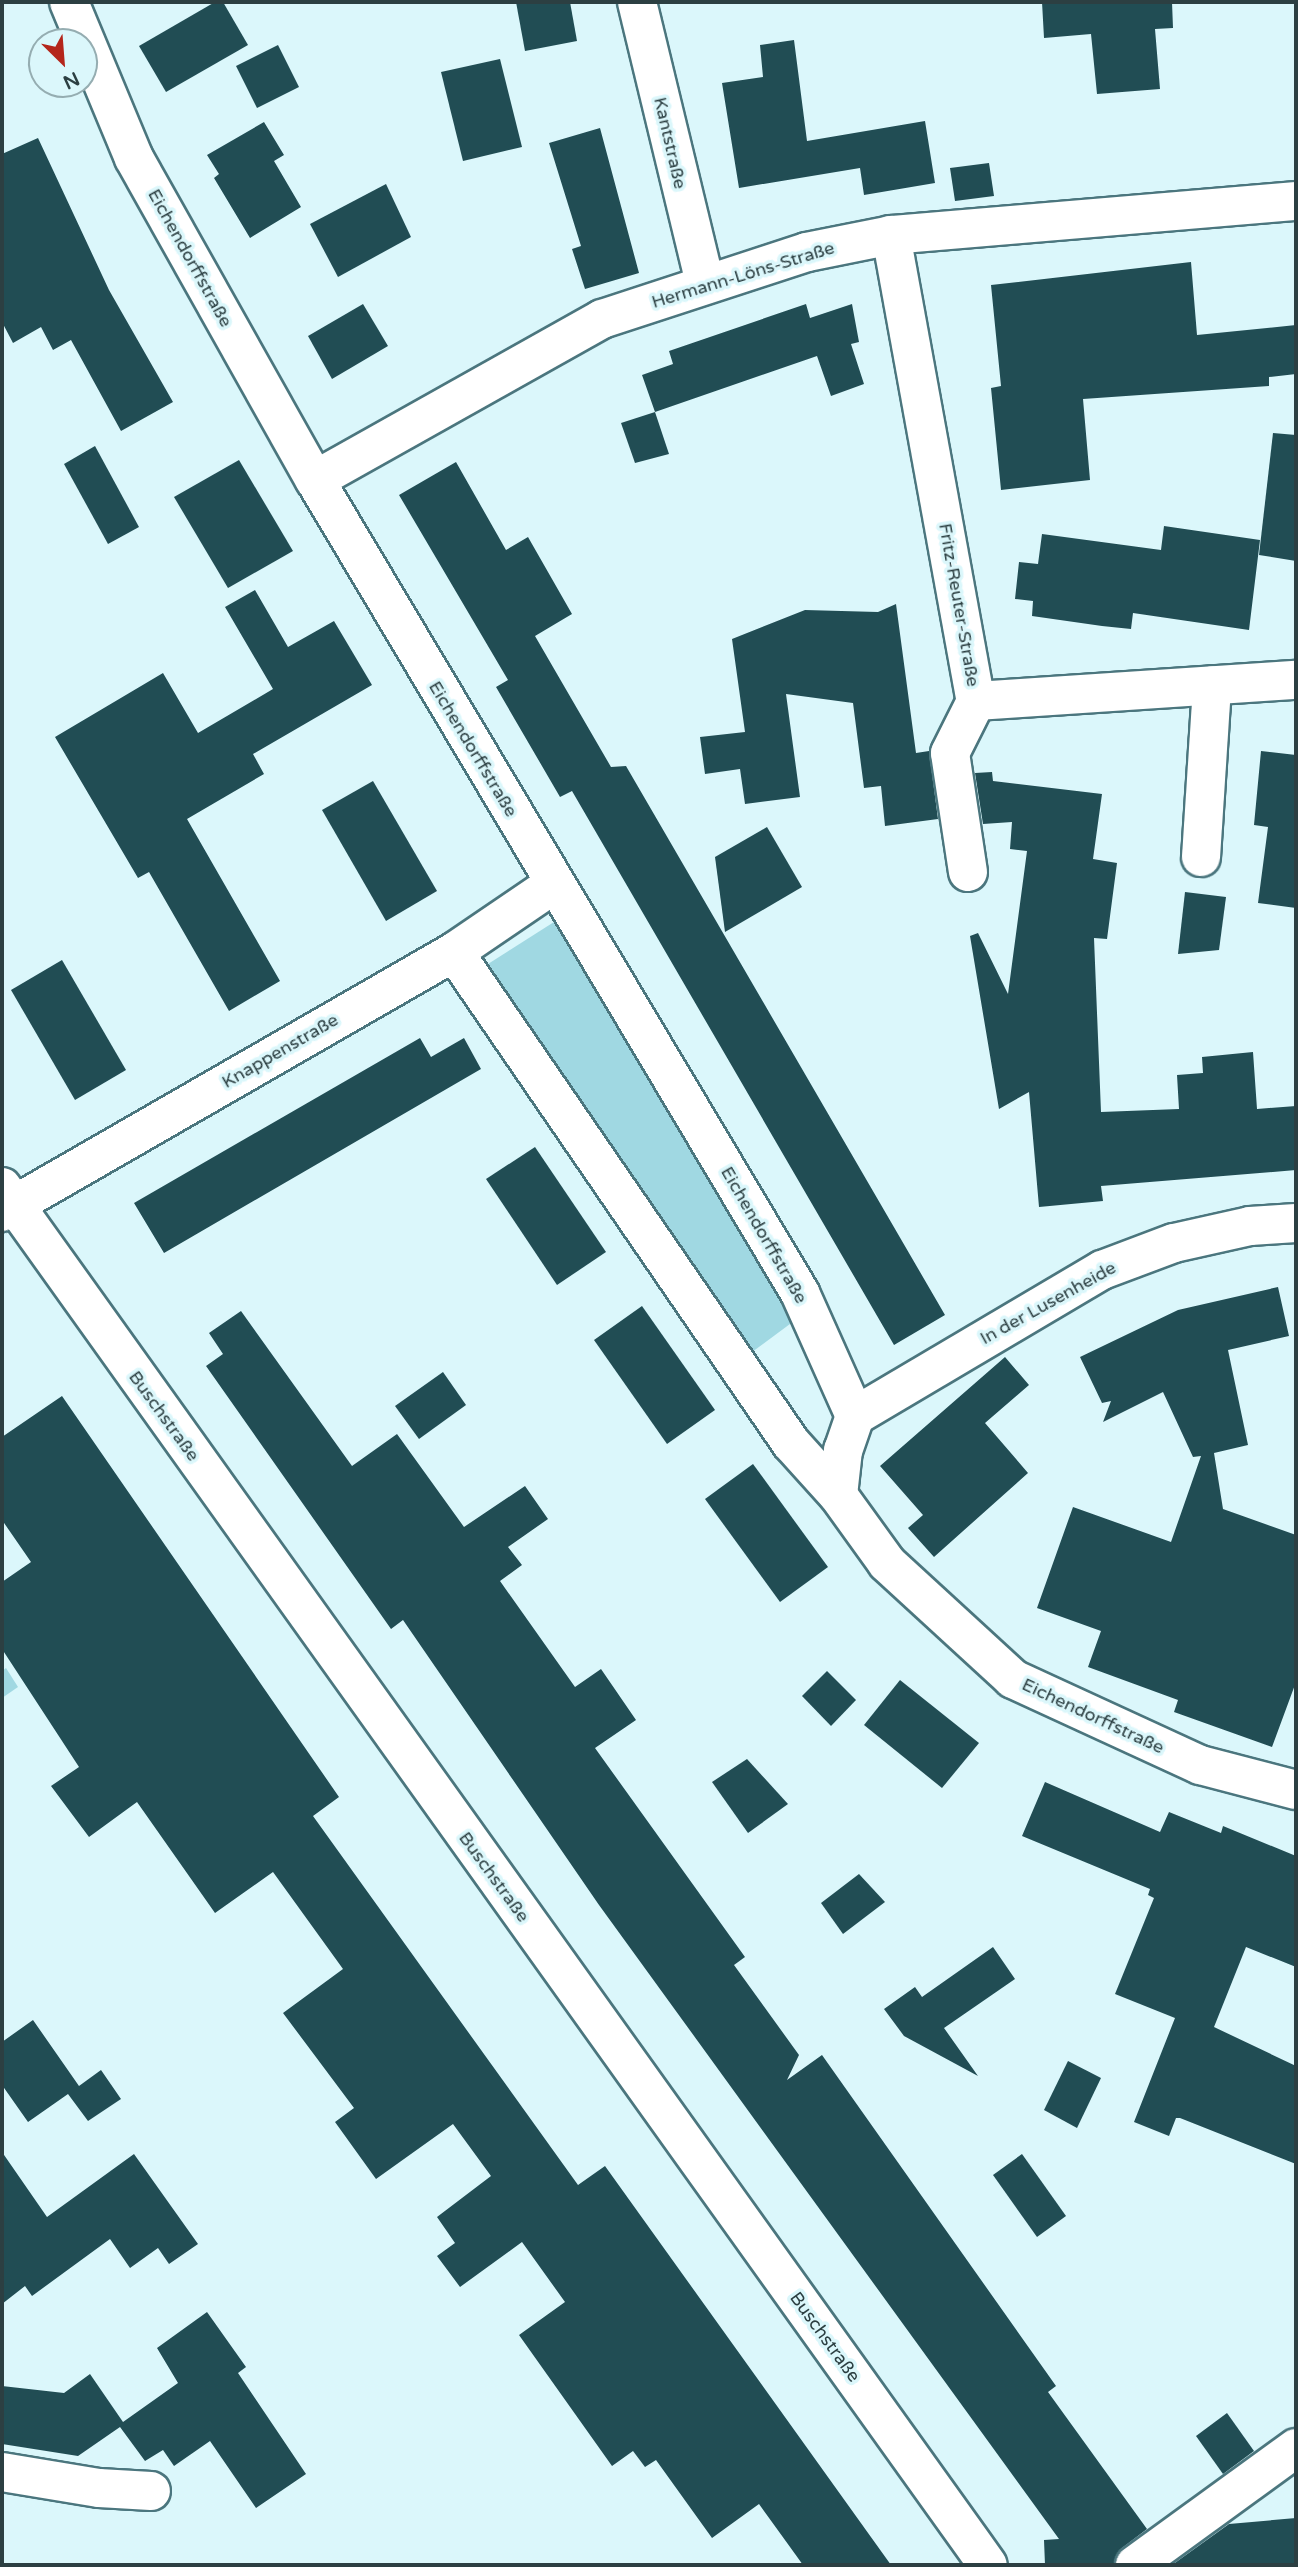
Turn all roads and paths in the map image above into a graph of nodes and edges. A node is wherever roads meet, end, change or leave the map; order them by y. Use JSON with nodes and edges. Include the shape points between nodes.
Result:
{"nodes":[{"id":1,"x":69,"y":2,"type":"edge"},
{"id":2,"x":637,"y":2,"type":"edge"},
{"id":3,"x":1296,"y":201,"type":"edge"},
{"id":4,"x":891,"y":235,"type":"junction"},
{"id":5,"x":705,"y":284,"type":"junction"},
{"id":6,"x":315,"y":480,"type":"junction"},
{"id":7,"x":1296,"y":680,"type":"edge"},
{"id":8,"x":1212,"y":685,"type":"junction"},
{"id":9,"x":976,"y":701,"type":"junction"},
{"id":10,"x":1201,"y":857,"type":"dead end"},
{"id":11,"x":968,"y":873,"type":"dead end"},
{"id":12,"x":554,"y":884,"type":"junction"},
{"id":13,"x":454,"y":952,"type":"junction"},
{"id":14,"x":6,"y":1202,"type":"edge"},
{"id":15,"x":1296,"y":1223,"type":"edge"},
{"id":16,"x":855,"y":1416,"type":"junction"},
{"id":17,"x":838,"y":1494,"type":"junction"},
{"id":18,"x":1296,"y":1790,"type":"edge"},
{"id":19,"x":1296,"y":2448,"type":"edge"},
{"id":20,"x":2,"y":2472,"type":"edge"},
{"id":21,"x":151,"y":2491,"type":"dead end"},
{"id":22,"x":988,"y":2565,"type":"edge"},
{"id":23,"x":1135,"y":2565,"type":"edge"}],
"edges":[{"from":1,"to":6,"type":"street","name":"Eichendorffstraße","via":[[134,158]]},
{"from":2,"to":5,"type":"street","name":"Kantstraße"},
{"from":3,"to":4,"type":"street","name":"Hermann-Löns-Straße"},
{"from":4,"to":5,"type":"street","name":"Hermann-Löns-Straße","via":[[807,253]]},
{"from":4,"to":9,"type":"street","name":"Fritz-Reuter-Straße"},
{"from":5,"to":6,"type":"street","name":"Hermann-Löns-Straße","via":[[602,318]]},
{"from":6,"to":12,"type":"street","name":"Eichendorffstraße"},
{"from":7,"to":8,"type":"street","name":"Fritz-Reuter-Straße"},
{"from":8,"to":9,"type":"street","name":"Fritz-Reuter-Straße"},
{"from":8,"to":10,"type":"street"},
{"from":9,"to":11,"type":"street","via":[[950,753]]},
{"from":12,"to":13,"type":"street","name":"Knappenstraße"},
{"from":12,"to":16,"type":"street","name":"Eichendorffstraße","via":[[800,1293]]},
{"from":13,"to":14,"type":"street","name":"Knappenstraße"},
{"from":13,"to":17,"type":"street","name":"Eichendorffstraße","via":[[791,1443]]},
{"from":14,"to":22,"type":"street","name":"Buschstraße"},
{"from":15,"to":16,"type":"street","name":"In der Lusenheide","via":[[1250,1226],[1174,1243],[1102,1270]]},
{"from":16,"to":17,"type":"street","via":[[843,1450]]},
{"from":17,"to":18,"type":"street","name":"Eichendorffstraße","via":[[887,1563],[1013,1679],[1200,1765]]},
{"from":19,"to":23,"type":"street"},
{"from":20,"to":21,"type":"street","via":[[99,2488]]}]}
